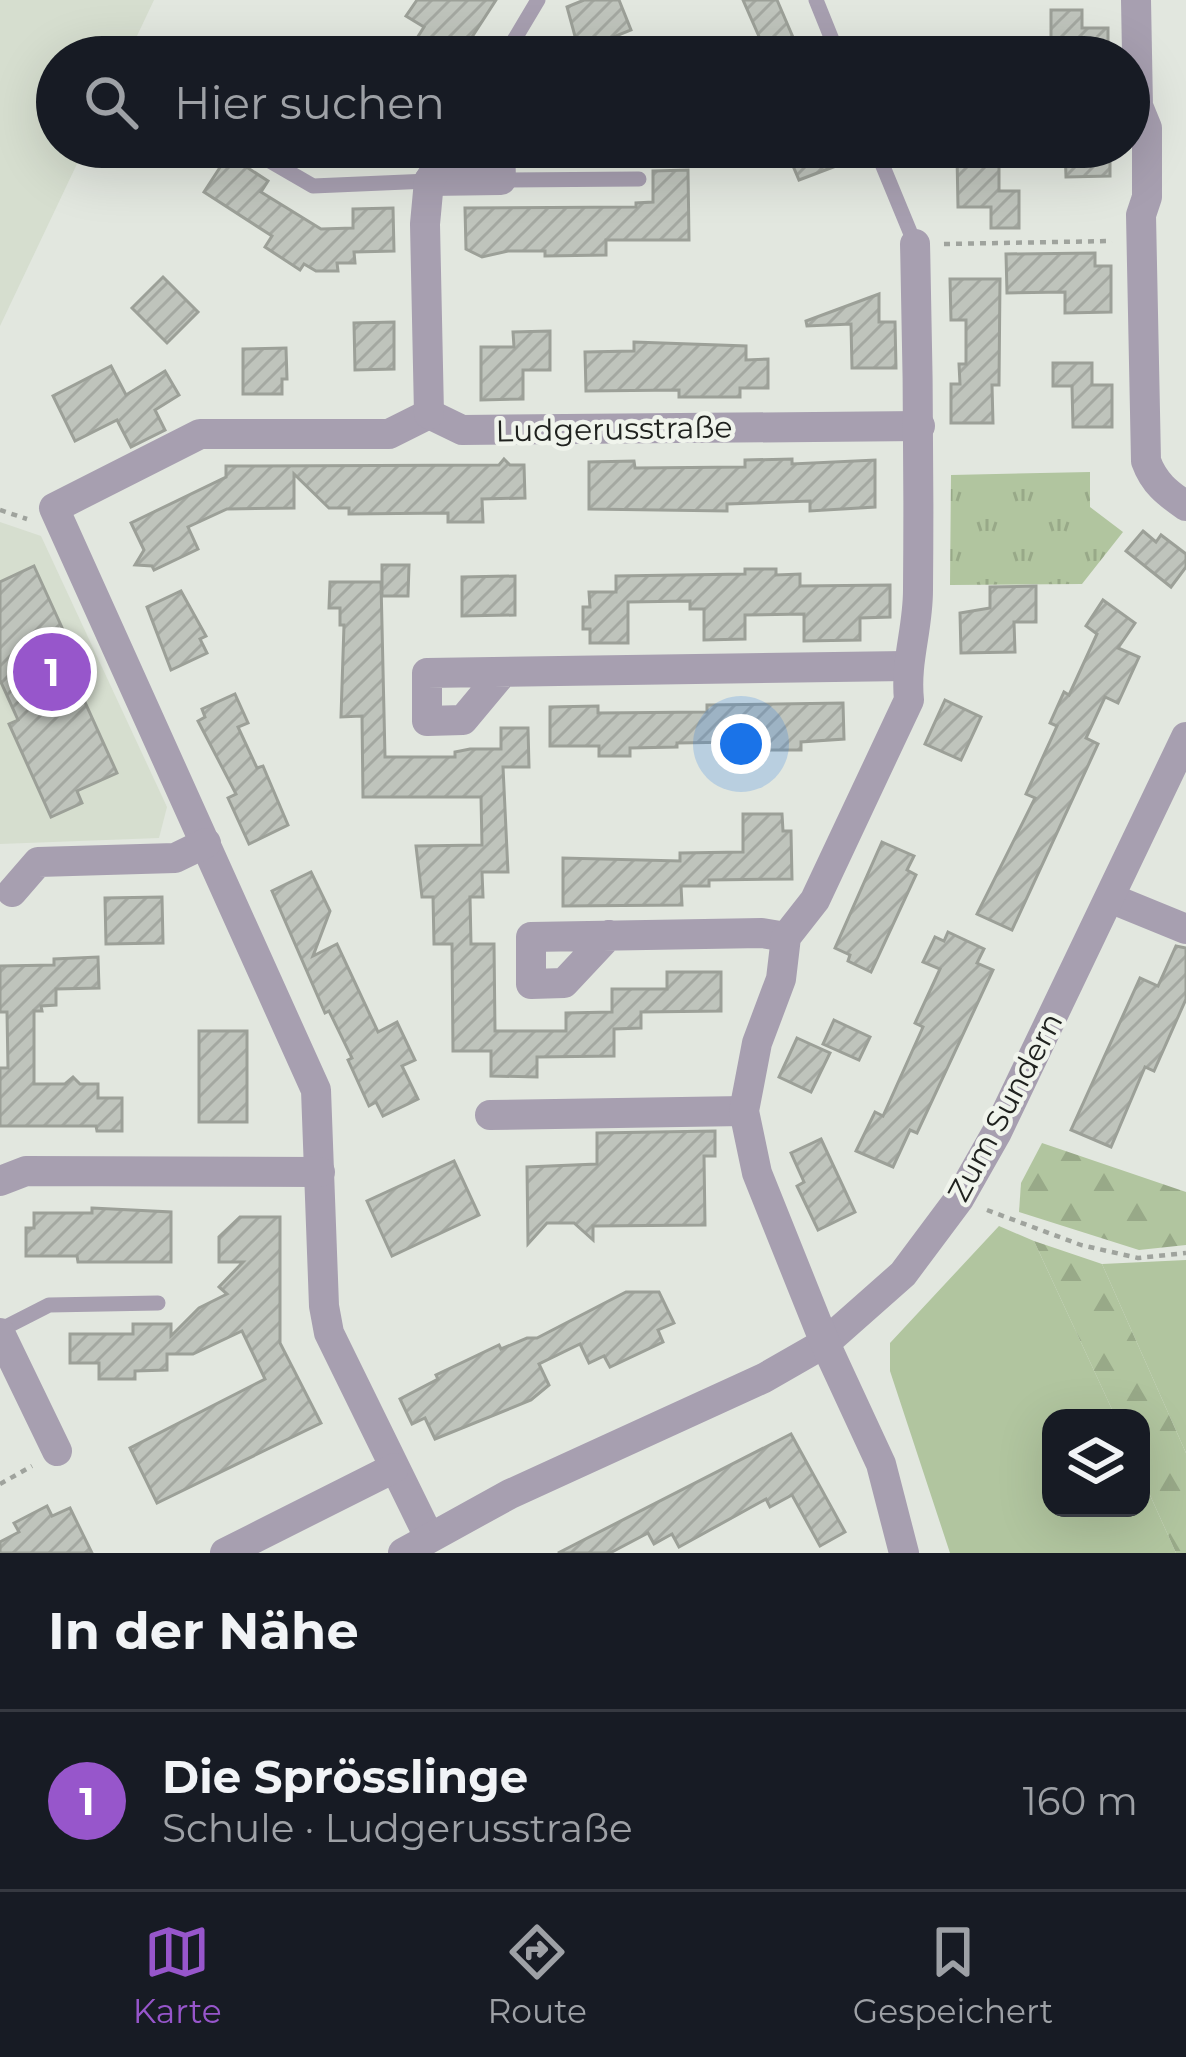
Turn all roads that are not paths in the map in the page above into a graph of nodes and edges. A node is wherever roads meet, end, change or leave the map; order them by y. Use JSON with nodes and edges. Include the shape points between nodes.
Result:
{"nodes":[{"id":1,"x":538,"y":0,"type":"edge"},
{"id":2,"x":816,"y":0,"type":"edge"},
{"id":3,"x":1136,"y":0,"type":"edge"},
{"id":4,"x":517,"y":36,"type":"edge"},
{"id":5,"x":831,"y":36,"type":"edge"},
{"id":6,"x":1137,"y":36,"type":"edge"},
{"id":7,"x":282,"y":168,"type":"edge"},
{"id":8,"x":437,"y":168,"type":"edge"},
{"id":9,"x":501,"y":168,"type":"edge"},
{"id":10,"x":884,"y":168,"type":"edge"},
{"id":11,"x":1145,"y":168,"type":"edge"},
{"id":12,"x":639,"y":179,"type":"dead end"},
{"id":13,"x":501,"y":180,"type":"junction"},
{"id":14,"x":429,"y":181,"type":"junction"},
{"id":15,"x":915,"y":244,"type":"joint"},
{"id":16,"x":429,"y":414,"type":"junction"},
{"id":17,"x":920,"y":426,"type":"junction"},
{"id":18,"x":1186,"y":506,"type":"edge"},
{"id":19,"x":906,"y":666,"type":"junction"},
{"id":20,"x":503,"y":672,"type":"dead end"},
{"id":21,"x":1186,"y":737,"type":"edge"},
{"id":22,"x":206,"y":842,"type":"junction"},
{"id":23,"x":12,"y":892,"type":"dead end"},
{"id":24,"x":1110,"y":898,"type":"junction"},
{"id":25,"x":1186,"y":929,"type":"edge"},
{"id":26,"x":609,"y":935,"type":"dead end"},
{"id":27,"x":786,"y":937,"type":"junction"},
{"id":28,"x":744,"y":1112,"type":"junction"},
{"id":29,"x":490,"y":1115,"type":"dead end"},
{"id":30,"x":320,"y":1172,"type":"junction"},
{"id":31,"x":0,"y":1181,"type":"edge"},
{"id":32,"x":158,"y":1303,"type":"dead end"},
{"id":33,"x":0,"y":1331,"type":"edge"},
{"id":34,"x":825,"y":1343,"type":"junction"},
{"id":35,"x":57,"y":1451,"type":"road end"},
{"id":36,"x":394,"y":1468,"type":"junction"},
{"id":37,"x":416,"y":1545,"type":"edge"},
{"id":38,"x":225,"y":1553,"type":"edge"},
{"id":39,"x":904,"y":1553,"type":"edge"}],
"edges":[{"from":1,"to":4,"type":"lane"},
{"from":2,"to":5,"type":"lane"},
{"from":3,"to":6,"type":"street"},
{"from":7,"to":14,"type":"lane","via":[[314,186]]},
{"from":8,"to":14,"type":"street"},
{"from":9,"to":13,"type":"street"},
{"from":10,"to":15,"type":"lane"},
{"from":11,"to":18,"type":"street","via":[[1146,461],[1164,491]]},
{"from":12,"to":13,"type":"lane"},
{"from":13,"to":14,"type":"street"},
{"from":14,"to":16,"type":"street"},
{"from":15,"to":17,"type":"street"},
{"from":16,"to":17,"type":"street","name":"Ludgerusstraße","via":[[462,430]]},
{"from":16,"to":22,"type":"street","via":[[389,434],[200,434],[54,508]]},
{"from":17,"to":19,"type":"street","via":[[918,632]]},
{"from":19,"to":20,"type":"street"},
{"from":19,"to":27,"type":"street","via":[[909,700],[815,900]]},
{"from":21,"to":24,"type":"street","name":"Zum Sundern"},
{"from":22,"to":23,"type":"street","via":[[175,858],[38,862]]},
{"from":22,"to":30,"type":"street","via":[[316,1090]]},
{"from":24,"to":25,"type":"street"},
{"from":24,"to":34,"type":"street","name":"Zum Sundern","via":[[959,1199],[902,1274]]},
{"from":26,"to":27,"type":"street"},
{"from":27,"to":28,"type":"street"},
{"from":28,"to":29,"type":"street"},
{"from":28,"to":34,"type":"street","via":[[758,1173]]},
{"from":30,"to":31,"type":"street","via":[[26,1171]]},
{"from":30,"to":36,"type":"street","via":[[329,1333]]},
{"from":32,"to":33,"type":"lane","via":[[49,1305]]},
{"from":33,"to":35,"type":"street"},
{"from":34,"to":37,"type":"street","name":"Zum Sundern"},
{"from":34,"to":39,"type":"street","via":[[881,1464]]},
{"from":36,"to":37,"type":"street"},
{"from":36,"to":38,"type":"street"}]}
